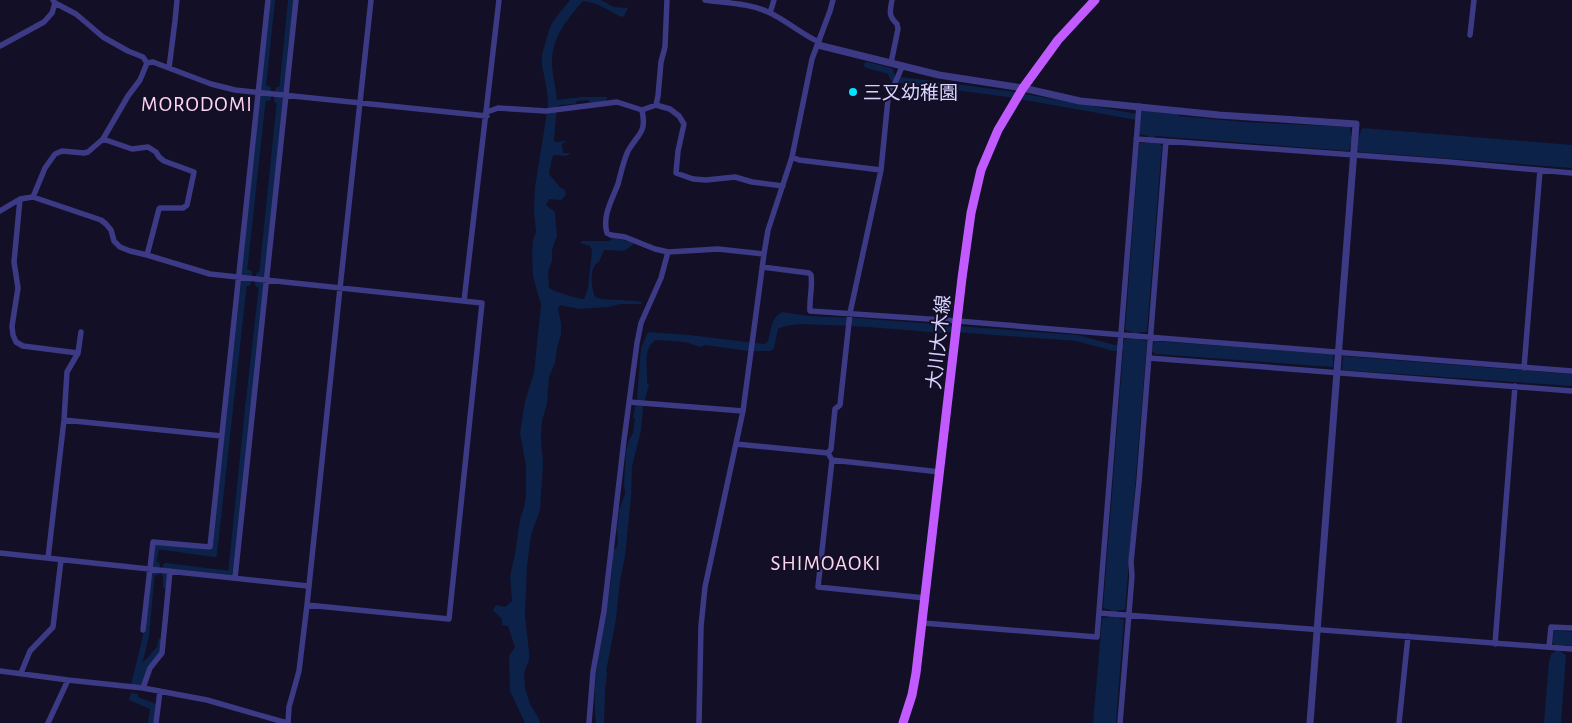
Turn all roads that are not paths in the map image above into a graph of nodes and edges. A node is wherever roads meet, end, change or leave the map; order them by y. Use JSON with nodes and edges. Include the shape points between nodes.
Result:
{"nodes":[{"id":1,"x":176,"y":0,"type":"edge"},
{"id":2,"x":268,"y":0,"type":"edge"},
{"id":3,"x":296,"y":0,"type":"edge"},
{"id":4,"x":371,"y":0,"type":"edge"},
{"id":5,"x":499,"y":0,"type":"edge"},
{"id":6,"x":667,"y":0,"type":"edge"},
{"id":7,"x":705,"y":0,"type":"edge"},
{"id":8,"x":774,"y":0,"type":"edge"},
{"id":9,"x":833,"y":0,"type":"edge"},
{"id":10,"x":892,"y":0,"type":"edge"},
{"id":11,"x":1096,"y":0,"type":"edge"},
{"id":12,"x":1474,"y":0,"type":"edge"},
{"id":13,"x":54,"y":1,"type":"edge"},
{"id":14,"x":770,"y":13,"type":"junction"},
{"id":15,"x":1470,"y":35,"type":"dead end"},
{"id":16,"x":819,"y":44,"type":"junction"},
{"id":17,"x":0,"y":46,"type":"edge"},
{"id":18,"x":147,"y":63,"type":"junction"},
{"id":19,"x":891,"y":63,"type":"junction"},
{"id":20,"x":902,"y":67,"type":"junction"},
{"id":21,"x":168,"y":68,"type":"junction"},
{"id":22,"x":1022,"y":90,"type":"junction"},
{"id":23,"x":260,"y":93,"type":"junction"},
{"id":24,"x":285,"y":95,"type":"junction"},
{"id":25,"x":360,"y":103,"type":"junction"},
{"id":26,"x":656,"y":105,"type":"junction"},
{"id":27,"x":1138,"y":108,"type":"junction"},
{"id":28,"x":642,"y":110,"type":"junction"},
{"id":29,"x":487,"y":114,"type":"junction"},
{"id":30,"x":103,"y":139,"type":"junction"},
{"id":31,"x":1138,"y":139,"type":"junction"},
{"id":32,"x":1164,"y":141,"type":"junction"},
{"id":33,"x":1354,"y":153,"type":"junction"},
{"id":34,"x":792,"y":157,"type":"junction"},
{"id":35,"x":881,"y":170,"type":"junction"},
{"id":36,"x":1540,"y":170,"type":"junction"},
{"id":37,"x":1572,"y":172,"type":"edge"},
{"id":38,"x":783,"y":186,"type":"junction"},
{"id":39,"x":33,"y":197,"type":"junction"},
{"id":40,"x":20,"y":199,"type":"junction"},
{"id":41,"x":0,"y":212,"type":"edge"},
{"id":42,"x":668,"y":252,"type":"junction"},
{"id":43,"x":764,"y":254,"type":"junction"},
{"id":44,"x":147,"y":255,"type":"junction"},
{"id":45,"x":762,"y":268,"type":"junction"},
{"id":46,"x":238,"y":277,"type":"junction"},
{"id":47,"x":262,"y":280,"type":"junction"},
{"id":48,"x":340,"y":288,"type":"junction"},
{"id":49,"x":464,"y":301,"type":"junction"},
{"id":50,"x":850,"y":314,"type":"junction"},
{"id":51,"x":958,"y":321,"type":"junction"},
{"id":52,"x":81,"y":332,"type":"dead end"},
{"id":53,"x":1122,"y":335,"type":"junction"},
{"id":54,"x":1149,"y":337,"type":"junction"},
{"id":55,"x":1339,"y":352,"type":"junction"},
{"id":56,"x":78,"y":353,"type":"junction"},
{"id":57,"x":1149,"y":356,"type":"junction"},
{"id":58,"x":1524,"y":368,"type":"junction"},
{"id":59,"x":1572,"y":371,"type":"edge"},
{"id":60,"x":1337,"y":373,"type":"junction"},
{"id":61,"x":1515,"y":386,"type":"junction"},
{"id":62,"x":1572,"y":391,"type":"edge"},
{"id":63,"x":631,"y":402,"type":"junction"},
{"id":64,"x":743,"y":410,"type":"junction"},
{"id":65,"x":64,"y":420,"type":"junction"},
{"id":66,"x":222,"y":436,"type":"junction"},
{"id":67,"x":736,"y":444,"type":"junction"},
{"id":68,"x":828,"y":453,"type":"junction"},
{"id":69,"x":832,"y":460,"type":"junction"},
{"id":70,"x":940,"y":472,"type":"junction"},
{"id":71,"x":0,"y":553,"type":"edge"},
{"id":72,"x":48,"y":558,"type":"junction"},
{"id":73,"x":61,"y":560,"type":"junction"},
{"id":74,"x":152,"y":568,"type":"junction"},
{"id":75,"x":168,"y":571,"type":"junction"},
{"id":76,"x":234,"y":578,"type":"junction"},
{"id":77,"x":308,"y":586,"type":"junction"},
{"id":78,"x":925,"y":598,"type":"junction"},
{"id":79,"x":307,"y":605,"type":"junction"},
{"id":80,"x":1099,"y":613,"type":"junction"},
{"id":81,"x":1127,"y":615,"type":"junction"},
{"id":82,"x":923,"y":623,"type":"junction"},
{"id":83,"x":1572,"y":628,"type":"edge"},
{"id":84,"x":143,"y":630,"type":"dead end"},
{"id":85,"x":1317,"y":630,"type":"junction"},
{"id":86,"x":1408,"y":636,"type":"junction"},
{"id":87,"x":1496,"y":644,"type":"junction"},
{"id":88,"x":1550,"y":647,"type":"junction"},
{"id":89,"x":1569,"y":649,"type":"edge"},
{"id":90,"x":0,"y":671,"type":"edge"},
{"id":91,"x":21,"y":674,"type":"junction"},
{"id":92,"x":68,"y":680,"type":"junction"},
{"id":93,"x":143,"y":688,"type":"junction"},
{"id":94,"x":160,"y":691,"type":"junction"},
{"id":95,"x":48,"y":723,"type":"edge"},
{"id":96,"x":156,"y":723,"type":"edge"},
{"id":97,"x":288,"y":723,"type":"edge"},
{"id":98,"x":589,"y":723,"type":"edge"},
{"id":99,"x":699,"y":723,"type":"edge"},
{"id":100,"x":903,"y":723,"type":"edge"},
{"id":101,"x":1120,"y":723,"type":"edge"},
{"id":102,"x":1310,"y":723,"type":"edge"},
{"id":103,"x":1400,"y":723,"type":"edge"}],
"edges":[{"from":1,"to":21,"type":"street"},
{"from":2,"to":23,"type":"street"},
{"from":3,"to":24,"type":"street"},
{"from":4,"to":25,"type":"street"},
{"from":5,"to":29,"type":"street"},
{"from":6,"to":26,"type":"street","via":[[665,47]]},
{"from":7,"to":14,"type":"street"},
{"from":8,"to":14,"type":"street"},
{"from":9,"to":16,"type":"street"},
{"from":10,"to":19,"type":"street","via":[[889,14],[898,30]]},
{"from":11,"to":22,"type":"main road","name":"大川大木線","via":[[1058,40]]},
{"from":12,"to":15,"type":"street"},
{"from":13,"to":17,"type":"street","via":[[52,13],[44,22]]},
{"from":13,"to":18,"type":"street","via":[[76,14],[103,37],[143,57]]},
{"from":14,"to":16,"type":"street"},
{"from":16,"to":19,"type":"street"},
{"from":16,"to":34,"type":"street","via":[[812,59]]},
{"from":18,"to":21,"type":"street"},
{"from":18,"to":30,"type":"street"},
{"from":19,"to":20,"type":"street"},
{"from":20,"to":22,"type":"street"},
{"from":20,"to":35,"type":"street","via":[[888,99]]},
{"from":21,"to":23,"type":"street","via":[[211,84]]},
{"from":22,"to":27,"type":"street"},
{"from":22,"to":51,"type":"main road","name":"大川大木線","via":[[998,130],[981,170],[970,213]]},
{"from":23,"to":24,"type":"street"},
{"from":23,"to":46,"type":"street"},
{"from":24,"to":25,"type":"street"},
{"from":24,"to":47,"type":"street"},
{"from":25,"to":29,"type":"street"},
{"from":25,"to":48,"type":"street"},
{"from":26,"to":28,"type":"street"},
{"from":26,"to":38,"type":"street","via":[[670,109],[684,124],[676,173],[693,179],[735,177]]},
{"from":27,"to":31,"type":"street"},
{"from":27,"to":33,"type":"street","via":[[1356,124]]},
{"from":28,"to":29,"type":"street","via":[[617,102],[546,111],[498,108]]},
{"from":28,"to":42,"type":"street","via":[[643,130],[628,152],[607,213],[607,233]]},
{"from":29,"to":49,"type":"street"},
{"from":30,"to":39,"type":"street","via":[[88,152],[62,151],[55,154],[45,168]]},
{"from":30,"to":44,"type":"street","via":[[132,149],[148,148],[164,161],[194,172],[187,205],[178,209],[159,209]]},
{"from":31,"to":32,"type":"street"},
{"from":31,"to":53,"type":"street"},
{"from":32,"to":33,"type":"street"},
{"from":32,"to":54,"type":"street"},
{"from":33,"to":36,"type":"street"},
{"from":33,"to":55,"type":"street"},
{"from":34,"to":35,"type":"street"},
{"from":34,"to":38,"type":"street"},
{"from":35,"to":50,"type":"street"},
{"from":36,"to":37,"type":"street"},
{"from":36,"to":58,"type":"street"},
{"from":38,"to":43,"type":"street","via":[[768,230]]},
{"from":39,"to":40,"type":"street"},
{"from":39,"to":44,"type":"street","via":[[100,220],[120,247]]},
{"from":40,"to":41,"type":"street"},
{"from":40,"to":56,"type":"street","via":[[14,262],[18,288],[13,335],[23,346]]},
{"from":42,"to":43,"type":"street","via":[[718,250]]},
{"from":42,"to":63,"type":"street","via":[[661,278],[641,323]]},
{"from":43,"to":45,"type":"street"},
{"from":44,"to":46,"type":"street","via":[[210,274]]},
{"from":45,"to":50,"type":"street","via":[[809,273],[812,281],[810,310]]},
{"from":45,"to":64,"type":"street"},
{"from":46,"to":47,"type":"street"},
{"from":46,"to":66,"type":"street"},
{"from":47,"to":48,"type":"street"},
{"from":47,"to":76,"type":"street"},
{"from":48,"to":49,"type":"street"},
{"from":48,"to":77,"type":"street"},
{"from":49,"to":79,"type":"street","via":[[482,303],[449,619]]},
{"from":50,"to":51,"type":"street"},
{"from":50,"to":68,"type":"street","via":[[840,405],[835,409]]},
{"from":51,"to":53,"type":"street"},
{"from":51,"to":70,"type":"main road","name":"大川大木線"},
{"from":52,"to":56,"type":"street"},
{"from":53,"to":54,"type":"street"},
{"from":53,"to":80,"type":"street"},
{"from":54,"to":55,"type":"street"},
{"from":54,"to":57,"type":"street"},
{"from":55,"to":58,"type":"street"},
{"from":55,"to":60,"type":"street"},
{"from":56,"to":65,"type":"street","via":[[67,372]]},
{"from":57,"to":60,"type":"street"},
{"from":57,"to":81,"type":"street"},
{"from":58,"to":59,"type":"street"},
{"from":60,"to":61,"type":"street"},
{"from":60,"to":85,"type":"street"},
{"from":61,"to":62,"type":"street"},
{"from":61,"to":87,"type":"street"},
{"from":63,"to":64,"type":"street"},
{"from":63,"to":98,"type":"street","via":[[593,672]]},
{"from":64,"to":67,"type":"street"},
{"from":65,"to":66,"type":"street"},
{"from":65,"to":72,"type":"street"},
{"from":66,"to":74,"type":"street","via":[[210,547],[153,542]]},
{"from":67,"to":68,"type":"street"},
{"from":67,"to":99,"type":"street","via":[[705,587]]},
{"from":68,"to":69,"type":"street"},
{"from":69,"to":70,"type":"street"},
{"from":69,"to":78,"type":"street","via":[[818,587]]},
{"from":70,"to":78,"type":"main road","name":"大川大木線"},
{"from":71,"to":72,"type":"street"},
{"from":72,"to":73,"type":"street"},
{"from":73,"to":74,"type":"street"},
{"from":73,"to":91,"type":"street","via":[[53,627],[30,651]]},
{"from":74,"to":75,"type":"street"},
{"from":74,"to":84,"type":"street"},
{"from":75,"to":76,"type":"street"},
{"from":75,"to":93,"type":"street","via":[[162,653],[150,668]]},
{"from":76,"to":77,"type":"street"},
{"from":77,"to":79,"type":"street"},
{"from":78,"to":82,"type":"main road","name":"大川大木線"},
{"from":79,"to":97,"type":"street","via":[[299,671]]},
{"from":80,"to":81,"type":"street"},
{"from":80,"to":82,"type":"street","via":[[1097,637]]},
{"from":81,"to":85,"type":"street"},
{"from":81,"to":101,"type":"street"},
{"from":82,"to":100,"type":"main road","name":"大川大木線","via":[[912,695]]},
{"from":83,"to":88,"type":"street","via":[[1551,627]]},
{"from":85,"to":86,"type":"street"},
{"from":85,"to":102,"type":"street"},
{"from":86,"to":87,"type":"street"},
{"from":86,"to":103,"type":"street"},
{"from":87,"to":88,"type":"street"},
{"from":88,"to":89,"type":"street"},
{"from":90,"to":91,"type":"street"},
{"from":91,"to":92,"type":"street"},
{"from":92,"to":93,"type":"street"},
{"from":92,"to":95,"type":"street"},
{"from":93,"to":94,"type":"street"},
{"from":94,"to":96,"type":"street"},
{"from":94,"to":97,"type":"street","via":[[207,700]]}]}
